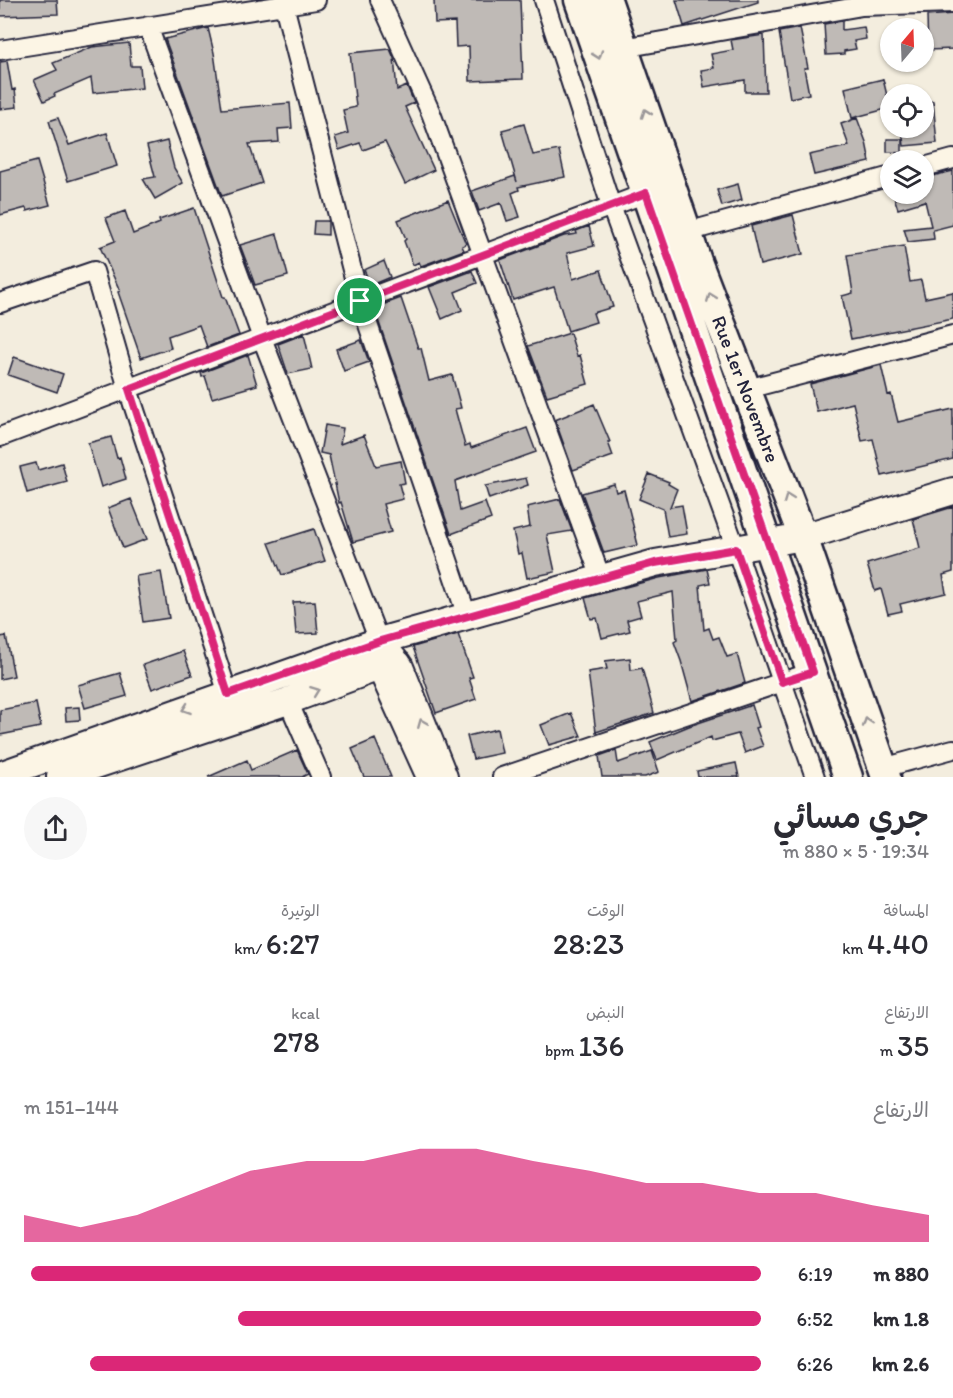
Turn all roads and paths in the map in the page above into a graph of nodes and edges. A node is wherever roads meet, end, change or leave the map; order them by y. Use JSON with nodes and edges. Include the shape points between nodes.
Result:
{"nodes":[{"id":1,"x":316,"y":0,"type":"edge"},
{"id":2,"x":380,"y":0,"type":"edge"},
{"id":3,"x":544,"y":0,"type":"edge"},
{"id":4,"x":579,"y":0,"type":"edge"},
{"id":5,"x":607,"y":0,"type":"edge"},
{"id":6,"x":953,"y":3,"type":"edge"},
{"id":7,"x":284,"y":5,"type":"junction"},
{"id":8,"x":148,"y":26,"type":"junction"},
{"id":9,"x":624,"y":48,"type":"junction"},
{"id":10,"x":0,"y":50,"type":"edge"},
{"id":11,"x":953,"y":159,"type":"edge"},
{"id":12,"x":934,"y":164,"type":"edge"},
{"id":13,"x":880,"y":179,"type":"edge"},
{"id":14,"x":646,"y":193,"type":"junction"},
{"id":15,"x":611,"y":206,"type":"junction"},
{"id":16,"x":687,"y":232,"type":"junction"},
{"id":17,"x":483,"y":255,"type":"junction"},
{"id":18,"x":360,"y":301,"type":"junction"},
{"id":19,"x":0,"y":303,"type":"edge"},
{"id":20,"x":953,"y":335,"type":"edge"},
{"id":21,"x":262,"y":338,"type":"junction"},
{"id":22,"x":129,"y":389,"type":"junction"},
{"id":23,"x":747,"y":390,"type":"junction"},
{"id":24,"x":0,"y":437,"type":"edge"},
{"id":25,"x":953,"y":491,"type":"edge"},
{"id":26,"x":803,"y":537,"type":"junction"},
{"id":27,"x":768,"y":543,"type":"junction"},
{"id":28,"x":736,"y":549,"type":"junction"},
{"id":29,"x":601,"y":578,"type":"junction"},
{"id":30,"x":467,"y":616,"type":"junction"},
{"id":31,"x":380,"y":641,"type":"junction"},
{"id":32,"x":390,"y":666,"type":"junction"},
{"id":33,"x":813,"y":672,"type":"junction"},
{"id":34,"x":782,"y":682,"type":"junction"},
{"id":35,"x":288,"y":701,"type":"junction"},
{"id":36,"x":232,"y":706,"type":"junction"},
{"id":37,"x":953,"y":749,"type":"edge"},
{"id":38,"x":884,"y":772,"type":"edge"},
{"id":39,"x":0,"y":775,"type":"edge"},
{"id":40,"x":60,"y":777,"type":"edge"},
{"id":41,"x":321,"y":777,"type":"edge"},
{"id":42,"x":430,"y":777,"type":"edge"},
{"id":43,"x":444,"y":777,"type":"edge"},
{"id":44,"x":502,"y":777,"type":"edge"},
{"id":45,"x":815,"y":777,"type":"edge"},
{"id":46,"x":848,"y":777,"type":"edge"}],
"edges":[{"from":1,"to":7,"type":"street"},
{"from":2,"to":17,"type":"street","via":[[431,113]]},
{"from":3,"to":15,"type":"street"},
{"from":4,"to":14,"type":"main road","one_way":true},
{"from":5,"to":9,"type":"main road","name":"Rue 1er Novembre"},
{"from":6,"to":9,"type":"street","via":[[862,6]]},
{"from":7,"to":8,"type":"street"},
{"from":7,"to":18,"type":"street"},
{"from":8,"to":10,"type":"street"},
{"from":8,"to":21,"type":"street"},
{"from":16,"to":9,"type":"main road","name":"Rue 1er Novembre","one_way":true},
{"from":11,"to":12,"type":"street"},
{"from":13,"to":16,"type":"street"},
{"from":14,"to":15,"type":"street"},
{"from":14,"to":27,"type":"main road"},
{"from":15,"to":17,"type":"street"},
{"from":15,"to":28,"type":"street"},
{"from":23,"to":16,"type":"main road","name":"Rue 1er Novembre","one_way":true},
{"from":17,"to":18,"type":"street"},
{"from":17,"to":29,"type":"street"},
{"from":18,"to":21,"type":"street"},
{"from":18,"to":30,"type":"street"},
{"from":19,"to":22,"type":"street","via":[[94,271]]},
{"from":20,"to":23,"type":"street"},
{"from":21,"to":22,"type":"street"},
{"from":21,"to":31,"type":"street"},
{"from":22,"to":24,"type":"street"},
{"from":22,"to":36,"type":"street"},
{"from":26,"to":23,"type":"main road","name":"Rue 1er Novembre","one_way":true},
{"from":25,"to":26,"type":"street"},
{"from":26,"to":27,"type":"street"},
{"from":38,"to":26,"type":"main road","name":"Rue 1er Novembre","one_way":true},
{"from":27,"to":28,"type":"street"},
{"from":27,"to":33,"type":"main road"},
{"from":28,"to":29,"type":"street","via":[[655,563]]},
{"from":28,"to":34,"type":"street"},
{"from":29,"to":30,"type":"street"},
{"from":30,"to":31,"type":"street"},
{"from":31,"to":32,"type":"street"},
{"from":31,"to":36,"type":"street"},
{"from":35,"to":32,"type":"street","one_way":true},
{"from":32,"to":42,"type":"street"},
{"from":43,"to":32,"type":"street","one_way":true},
{"from":33,"to":34,"type":"street"},
{"from":33,"to":46,"type":"main road"},
{"from":34,"to":44,"type":"street"},
{"from":34,"to":45,"type":"street"},
{"from":35,"to":36,"type":"street"},
{"from":35,"to":41,"type":"street"},
{"from":36,"to":39,"type":"street","one_way":true},
{"from":36,"to":40,"type":"street"},
{"from":37,"to":38,"type":"street"}]}
